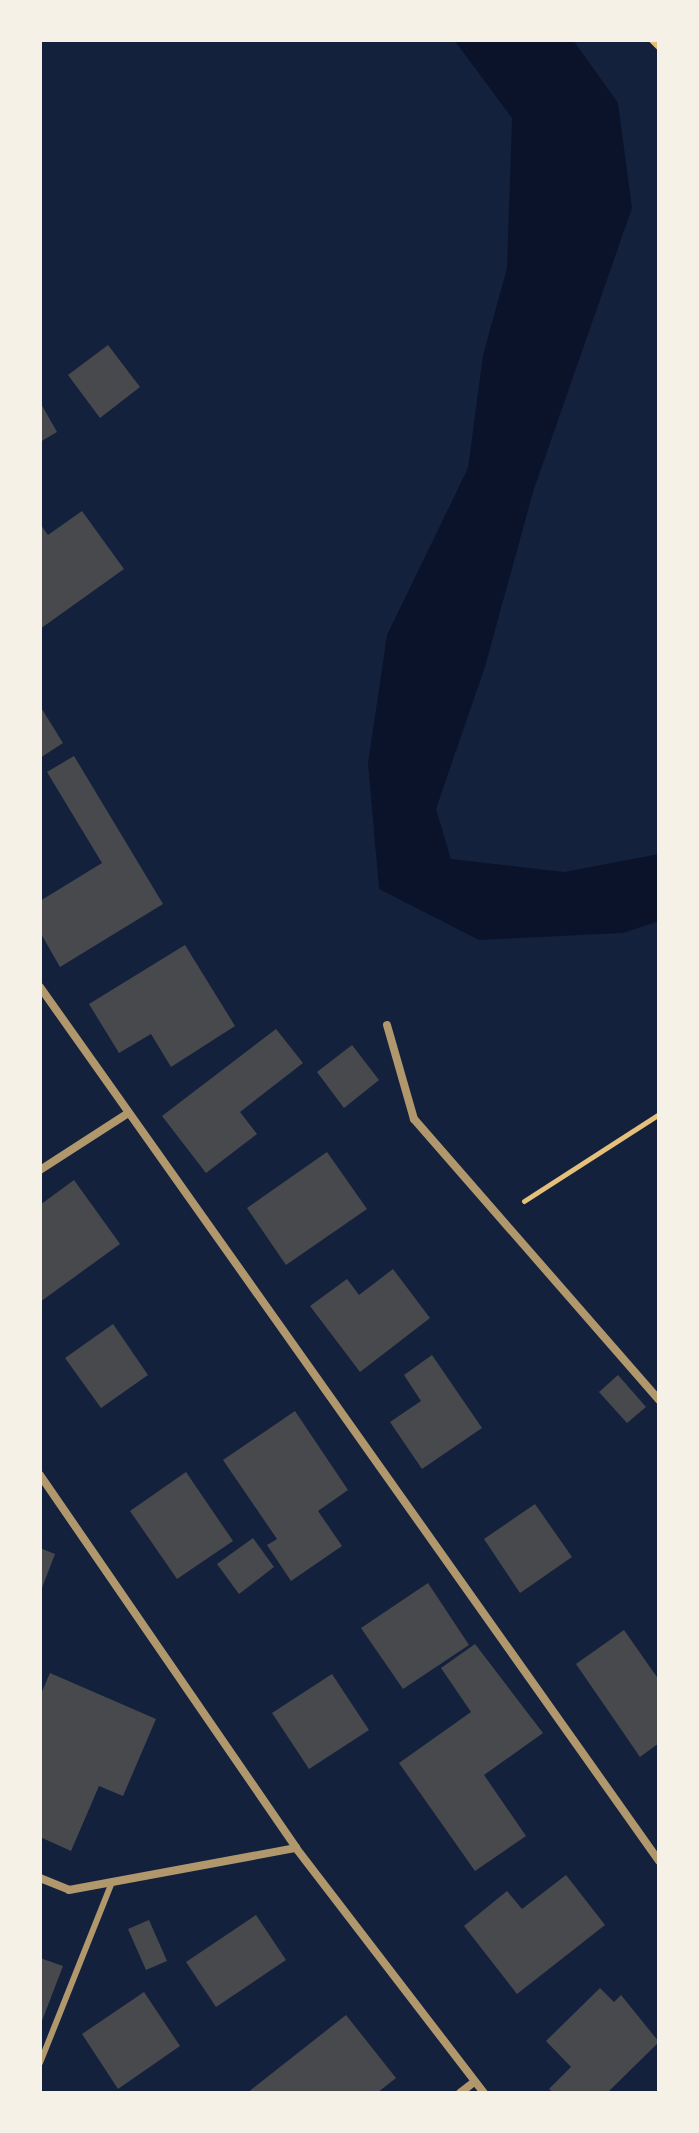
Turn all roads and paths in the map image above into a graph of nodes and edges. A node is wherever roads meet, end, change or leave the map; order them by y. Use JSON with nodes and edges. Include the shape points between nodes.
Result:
{"nodes":[{"id":1,"x":651,"y":40,"type":"edge"},
{"id":2,"x":659,"y":48,"type":"edge"},
{"id":3,"x":40,"y":987,"type":"edge"},
{"id":4,"x":387,"y":1025,"type":"dead end"},
{"id":5,"x":127,"y":1114,"type":"junction"},
{"id":6,"x":659,"y":1114,"type":"edge"},
{"id":7,"x":40,"y":1170,"type":"edge"},
{"id":8,"x":499,"y":1217,"type":"junction"},
{"id":9,"x":659,"y":1400,"type":"edge"},
{"id":10,"x":40,"y":1475,"type":"edge"},
{"id":11,"x":296,"y":1848,"type":"junction"},
{"id":12,"x":659,"y":1861,"type":"edge"},
{"id":13,"x":40,"y":1878,"type":"edge"},
{"id":14,"x":112,"y":1882,"type":"junction"},
{"id":15,"x":40,"y":2063,"type":"edge"},
{"id":16,"x":473,"y":2083,"type":"junction"},
{"id":17,"x":460,"y":2093,"type":"edge"},
{"id":18,"x":484,"y":2093,"type":"edge"}],
"edges":[{"from":1,"to":2,"type":"path"},
{"from":3,"to":5,"type":"street"},
{"from":4,"to":8,"type":"street","via":[[414,1119]]},
{"from":5,"to":7,"type":"street"},
{"from":5,"to":12,"type":"street"},
{"from":6,"to":8,"type":"path"},
{"from":8,"to":9,"type":"street"},
{"from":10,"to":11,"type":"street"},
{"from":11,"to":14,"type":"street"},
{"from":11,"to":16,"type":"street"},
{"from":13,"to":14,"type":"street","via":[[69,1890]]},
{"from":14,"to":15,"type":"lane"},
{"from":16,"to":17,"type":"street"},
{"from":16,"to":18,"type":"street"}]}
